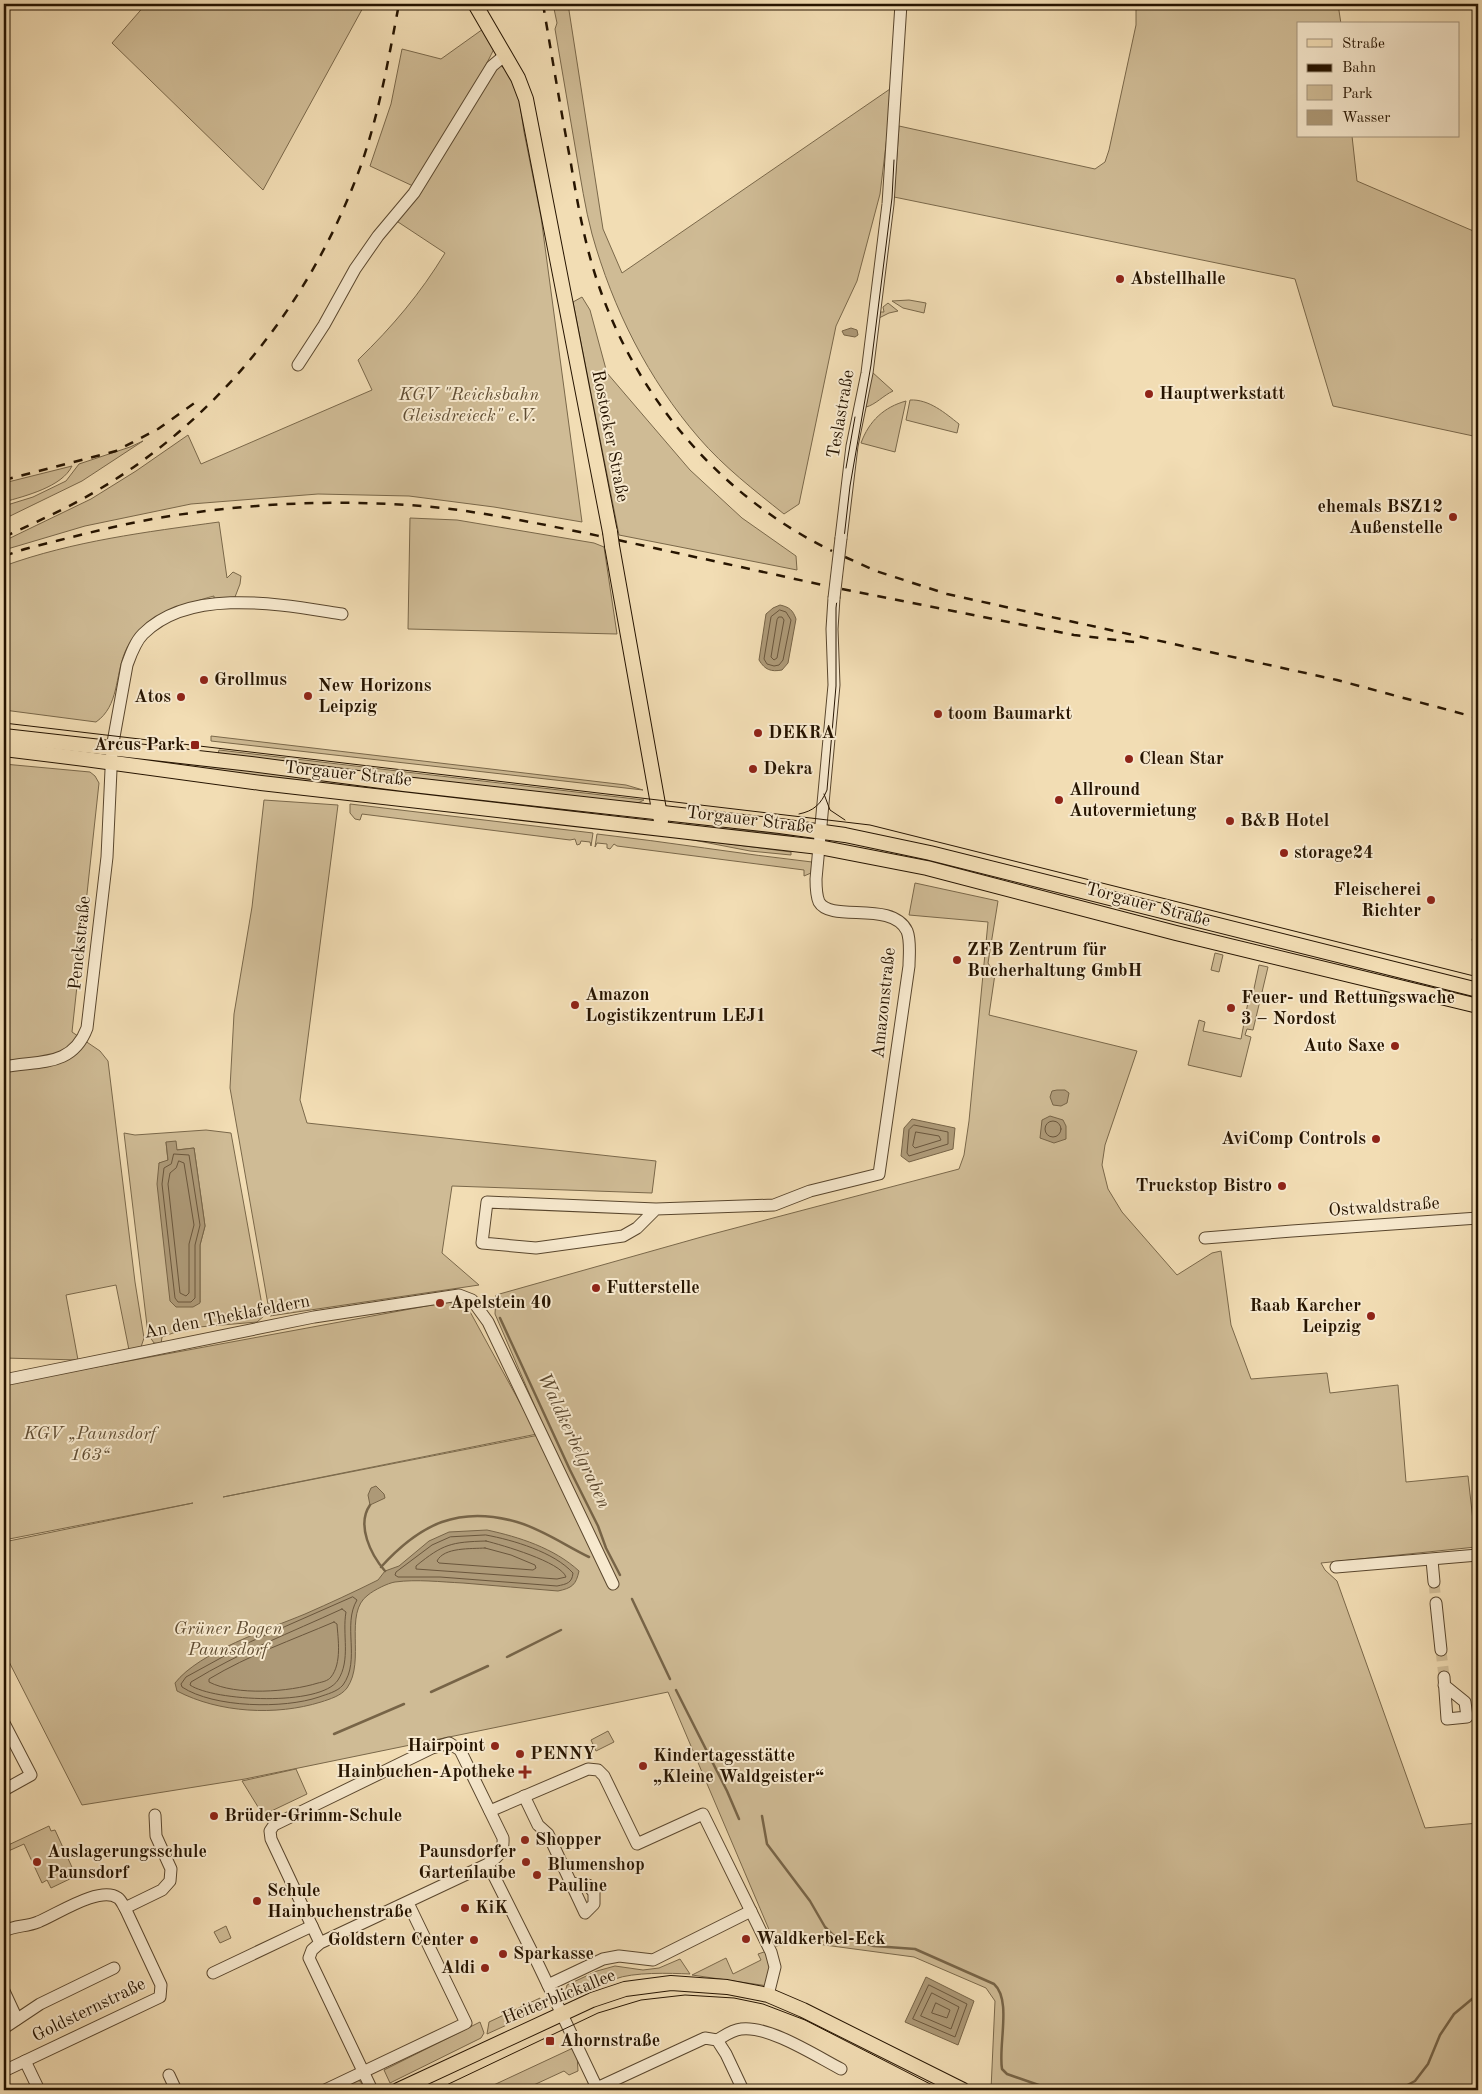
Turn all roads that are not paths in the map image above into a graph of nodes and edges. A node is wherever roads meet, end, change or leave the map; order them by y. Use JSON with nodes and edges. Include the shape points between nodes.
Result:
{"nodes":[{"id":1,"x":474,"y":4,"type":"edge"},
{"id":2,"x":901,"y":4,"type":"edge"},
{"id":3,"x":504,"y":56,"type":"junction"},
{"id":4,"x":298,"y":365,"type":"dead end"},
{"id":5,"x":342,"y":614,"type":"dead end"},
{"id":6,"x":4,"y":736,"type":"edge"},
{"id":7,"x":4,"y":749,"type":"edge"},
{"id":8,"x":111,"y":755,"type":"junction"},
{"id":9,"x":660,"y":812,"type":"junction"},
{"id":10,"x":662,"y":829,"type":"junction"},
{"id":11,"x":820,"y":832,"type":"junction"},
{"id":12,"x":819,"y":847,"type":"junction"},
{"id":13,"x":1478,"y":990,"type":"edge"},
{"id":14,"x":1478,"y":1006,"type":"edge"},
{"id":15,"x":4,"y":1067,"type":"edge"},
{"id":16,"x":656,"y":1209,"type":"junction"},
{"id":17,"x":1478,"y":1218,"type":"edge"},
{"id":18,"x":1206,"y":1238,"type":"dead end"},
{"id":19,"x":4,"y":1380,"type":"edge"},
{"id":20,"x":1478,"y":1555,"type":"edge"},
{"id":21,"x":1432,"y":1560,"type":"junction"},
{"id":22,"x":1336,"y":1567,"type":"dead end"},
{"id":23,"x":1434,"y":1582,"type":"tunnel mouth"},
{"id":24,"x":613,"y":1584,"type":"dead end"},
{"id":25,"x":1436,"y":1603,"type":"tunnel mouth"},
{"id":26,"x":1441,"y":1650,"type":"tunnel mouth"},
{"id":27,"x":4,"y":1723,"type":"edge"},
{"id":28,"x":4,"y":1790,"type":"edge"},
{"id":29,"x":524,"y":1796,"type":"junction"},
{"id":30,"x":490,"y":1811,"type":"junction"},
{"id":31,"x":155,"y":1815,"type":"dead end"},
{"id":32,"x":488,"y":1864,"type":"junction"},
{"id":33,"x":571,"y":1883,"type":"dead end"},
{"id":34,"x":408,"y":1903,"type":"junction"},
{"id":35,"x":125,"y":1908,"type":"junction"},
{"id":36,"x":751,"y":1911,"type":"junction"},
{"id":37,"x":312,"y":1926,"type":"junction"},
{"id":38,"x":4,"y":1931,"type":"edge"},
{"id":39,"x":320,"y":1943,"type":"junction"},
{"id":40,"x":114,"y":1968,"type":"dead end"},
{"id":41,"x":213,"y":1974,"type":"dead end"},
{"id":42,"x":548,"y":1985,"type":"junction"},
{"id":43,"x":4,"y":1991,"type":"edge"},
{"id":44,"x":768,"y":1995,"type":"junction"},
{"id":45,"x":562,"y":2013,"type":"junction"},
{"id":46,"x":17,"y":2019,"type":"junction"},
{"id":47,"x":4,"y":2028,"type":"edge"},
{"id":48,"x":716,"y":2040,"type":"junction"},
{"id":49,"x":25,"y":2061,"type":"junction"},
{"id":50,"x":841,"y":2069,"type":"dead end"},
{"id":51,"x":4,"y":2071,"type":"edge"},
{"id":52,"x":362,"y":2072,"type":"junction"},
{"id":53,"x":169,"y":2075,"type":"dead end"},
{"id":54,"x":597,"y":2089,"type":"edge"},
{"id":55,"x":40,"y":2090,"type":"edge"},
{"id":56,"x":176,"y":2090,"type":"edge"},
{"id":57,"x":325,"y":2090,"type":"edge"},
{"id":58,"x":372,"y":2090,"type":"edge"},
{"id":59,"x":398,"y":2090,"type":"edge"},
{"id":60,"x":743,"y":2090,"type":"edge"},
{"id":61,"x":963,"y":2090,"type":"edge"}],
"edges":[{"from":1,"to":3,"type":"main road","name":"Rostocker Straße"},
{"from":2,"to":11,"type":"street","name":"Teslastraße","bridge":true,"via":[[888,204],[869,359],[852,446],[834,598],[834,685]]},
{"from":3,"to":4,"type":"street","via":[[492,66],[414,192],[355,269]]},
{"from":3,"to":9,"type":"main road","name":"Rostocker Straße","via":[[526,99]]},
{"from":5,"to":8,"type":"street","name":"Penckstraße","via":[[241,602],[190,609],[154,624],[142,636],[127,664]]},
{"from":6,"to":8,"type":"main road","name":"Torgauer Straße"},
{"from":7,"to":8,"type":"main road","name":"Torgauer Straße"},
{"from":8,"to":9,"type":"main road","name":"Torgauer Straße"},
{"from":8,"to":10,"type":"main road","name":"Torgauer Straße","via":[[261,784]]},
{"from":8,"to":15,"type":"street","name":"Penckstraße","via":[[107,848],[87,1028],[83,1039],[61,1058]]},
{"from":9,"to":10,"type":"main road","name":"Rostocker Straße"},
{"from":9,"to":11,"type":"main road","name":"Torgauer Straße"},
{"from":10,"to":12,"type":"main road","name":"Torgauer Straße"},
{"from":11,"to":12,"type":"street","name":"Amazonstraße"},
{"from":11,"to":13,"type":"main road","name":"Torgauer Straße","via":[[930,852]]},
{"from":12,"to":14,"type":"main road","name":"Torgauer Straße","via":[[927,868],[1176,933]]},
{"from":12,"to":16,"type":"street","name":"Amazonstraße","via":[[816,893],[820,902],[830,910],[898,920],[907,932],[909,966],[880,1174],[810,1191],[774,1205]]},
{"from":16,"to":16,"type":"street","via":[[637,1228],[623,1236],[536,1248],[482,1243],[487,1202]]},
{"from":17,"to":18,"type":"street","name":"Ostwaldstraße","via":[[1292,1225]]},
{"from":19,"to":24,"type":"street","name":"An den Theklafeldern","via":[[314,1318],[458,1294],[472,1300],[488,1322]]},
{"from":20,"to":21,"type":"street"},
{"from":21,"to":22,"type":"street"},
{"from":21,"to":23,"type":"street"},
{"from":25,"to":26,"type":"street"},
{"from":27,"to":28,"type":"street","via":[[31,1775]]},
{"from":29,"to":30,"type":"street"},
{"from":29,"to":33,"type":"street","via":[[538,1825],[548,1834]]},
{"from":29,"to":36,"type":"street","via":[[588,1769],[598,1770],[604,1776],[637,1844],[703,1814]]},
{"from":30,"to":32,"type":"street","via":[[503,1838],[503,1847],[501,1854]]},
{"from":30,"to":37,"type":"street","via":[[460,1750],[449,1743],[414,1756],[274,1825],[270,1830],[271,1839]]},
{"from":31,"to":35,"type":"street","via":[[156,1836],[171,1869],[170,1882],[162,1890]]},
{"from":32,"to":34,"type":"street"},
{"from":32,"to":42,"type":"street"},
{"from":34,"to":39,"type":"street"},
{"from":34,"to":52,"type":"street","via":[[466,2023]]},
{"from":35,"to":38,"type":"street","via":[[118,1898],[93,1896],[36,1923],[16,1925]]},
{"from":35,"to":49,"type":"street","name":"Goldsternstraße","via":[[161,1985],[160,1997]]},
{"from":36,"to":42,"type":"street","name":"Heiterblickallee","via":[[653,1960],[619,1956],[603,1959]]},
{"from":36,"to":44,"type":"street","via":[[771,1952],[774,1967]]},
{"from":37,"to":39,"type":"street"},
{"from":37,"to":41,"type":"street"},
{"from":39,"to":52,"type":"street","via":[[309,1958]]},
{"from":40,"to":46,"type":"street","via":[[40,2004]]},
{"from":42,"to":45,"type":"street"},
{"from":43,"to":46,"type":"street"},
{"from":44,"to":45,"type":"main road","name":"Heiterblickallee","via":[[704,1985],[647,1985],[599,1998]]},
{"from":44,"to":61,"type":"main road","name":"Heiterblickallee"},
{"from":45,"to":54,"type":"street"},
{"from":45,"to":59,"type":"main road","name":"Heiterblickallee"},
{"from":46,"to":47,"type":"street"},
{"from":48,"to":50,"type":"street","via":[[740,2029],[758,2031],[791,2043]]},
{"from":48,"to":54,"type":"street","via":[[705,2038]]},
{"from":48,"to":60,"type":"street"},
{"from":49,"to":51,"type":"street"},
{"from":49,"to":55,"type":"street"},
{"from":52,"to":57,"type":"street"},
{"from":52,"to":58,"type":"street"},
{"from":53,"to":56,"type":"street"}]}
